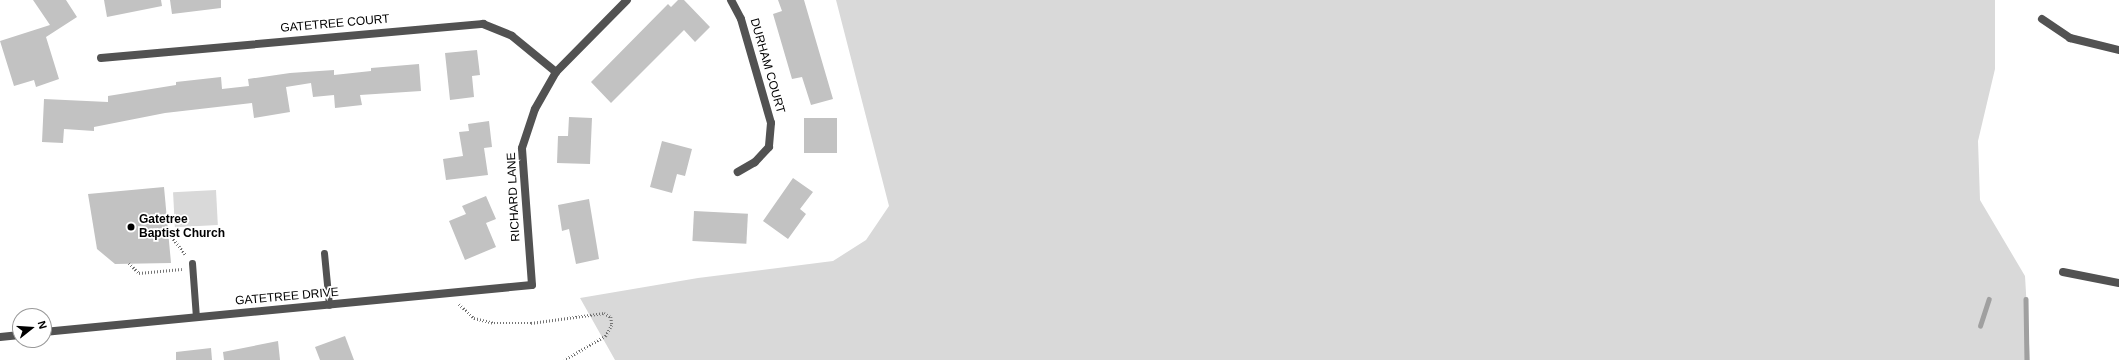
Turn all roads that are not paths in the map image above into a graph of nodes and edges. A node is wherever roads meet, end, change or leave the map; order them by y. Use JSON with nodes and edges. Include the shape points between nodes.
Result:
{"nodes":[{"id":1,"x":627,"y":0,"type":"edge"},
{"id":2,"x":731,"y":0,"type":"edge"},
{"id":3,"x":2042,"y":19,"type":"dead end"},
{"id":4,"x":2119,"y":50,"type":"edge"},
{"id":5,"x":101,"y":58,"type":"dead end"},
{"id":6,"x":556,"y":72,"type":"junction"},
{"id":7,"x":738,"y":172,"type":"dead end"},
{"id":8,"x":324,"y":253,"type":"dead end"},
{"id":9,"x":192,"y":266,"type":"road end"},
{"id":10,"x":2063,"y":272,"type":"dead end"},
{"id":11,"x":2119,"y":283,"type":"edge"},
{"id":12,"x":532,"y":285,"type":"joint"},
{"id":13,"x":329,"y":305,"type":"junction"},
{"id":14,"x":196,"y":317,"type":"junction"},
{"id":15,"x":52,"y":331,"type":"edge"},
{"id":16,"x":12,"y":336,"type":"edge"},
{"id":17,"x":0,"y":337,"type":"edge"}],
"edges":[{"from":1,"to":6,"type":"street","name":"RICHARD LANE"},
{"from":2,"to":7,"type":"street","name":"DURHAM COURT","via":[[741,19],[771,123],[769,147],[755,162]]},
{"from":3,"to":4,"type":"street","via":[[2070,38]]},
{"from":5,"to":6,"type":"street","name":"GATETREE COURT","via":[[483,24],[512,36]]},
{"from":6,"to":12,"type":"street","name":"RICHARD LANE","via":[[535,109],[522,148]]},
{"from":8,"to":13,"type":"lane"},
{"from":9,"to":14,"type":"lane"},
{"from":10,"to":11,"type":"street"},
{"from":12,"to":13,"type":"street","name":"GATETREE DRIVE"},
{"from":13,"to":14,"type":"street","name":"GATETREE DRIVE"},
{"from":14,"to":15,"type":"street","name":"GATETREE DRIVE"},
{"from":16,"to":17,"type":"street"}]}
